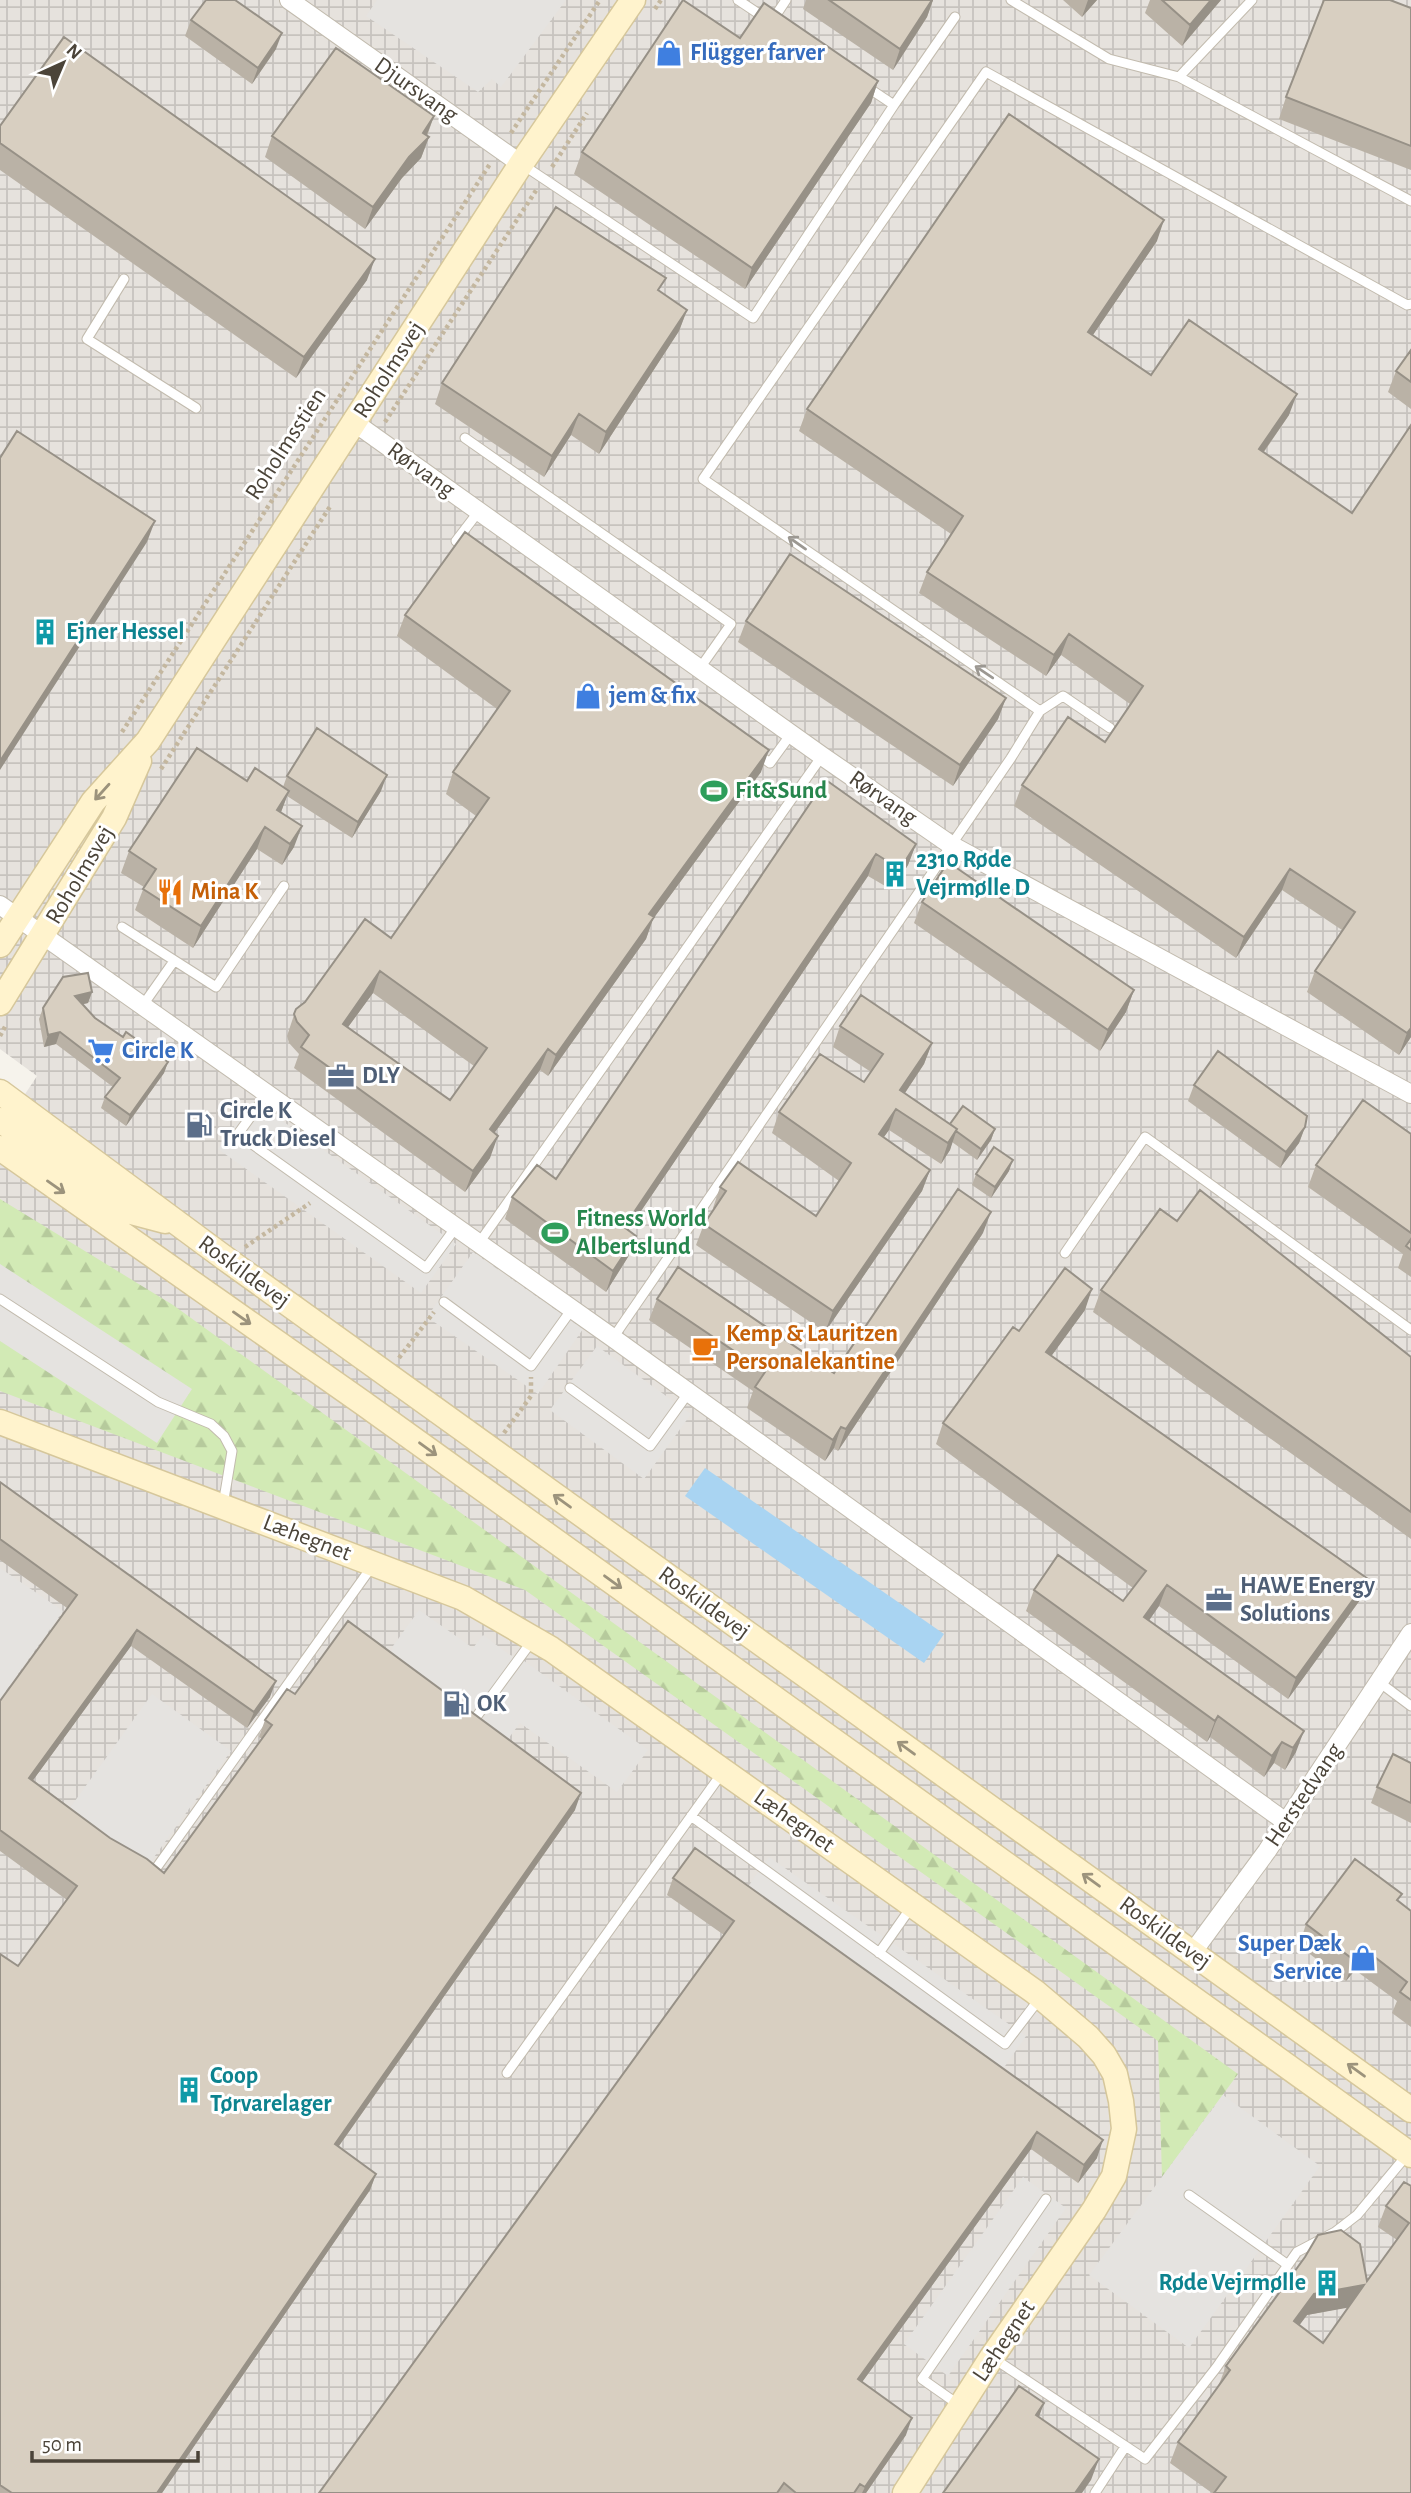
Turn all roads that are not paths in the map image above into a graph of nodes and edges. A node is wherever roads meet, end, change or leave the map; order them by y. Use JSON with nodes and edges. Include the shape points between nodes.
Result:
{"nodes":[{"id":1,"x":289,"y":0,"type":"edge"},
{"id":2,"x":738,"y":0,"type":"edge"},
{"id":3,"x":786,"y":0,"type":"edge"},
{"id":4,"x":1011,"y":0,"type":"edge"},
{"id":5,"x":1252,"y":0,"type":"edge"},
{"id":6,"x":640,"y":9,"type":"edge"},
{"id":7,"x":955,"y":17,"type":"dead end"},
{"id":8,"x":772,"y":22,"type":"junction"},
{"id":9,"x":783,"y":30,"type":"edge"},
{"id":10,"x":1179,"y":77,"type":"junction"},
{"id":11,"x":861,"y":83,"type":"edge"},
{"id":12,"x":894,"y":105,"type":"junction"},
{"id":13,"x":521,"y":164,"type":"junction"},
{"id":14,"x":1411,"y":201,"type":"edge"},
{"id":15,"x":124,"y":279,"type":"dead end"},
{"id":16,"x":1411,"y":304,"type":"edge"},
{"id":17,"x":196,"y":408,"type":"dead end"},
{"id":18,"x":365,"y":430,"type":"junction"},
{"id":19,"x":465,"y":438,"type":"dead end"},
{"id":20,"x":478,"y":511,"type":"junction"},
{"id":21,"x":479,"y":557,"type":"edge"},
{"id":22,"x":699,"y":668,"type":"junction"},
{"id":23,"x":1040,"y":710,"type":"junction"},
{"id":24,"x":1110,"y":728,"type":"dead end"},
{"id":25,"x":791,"y":734,"type":"junction"},
{"id":26,"x":148,"y":741,"type":"junction"},
{"id":27,"x":748,"y":748,"type":"edge"},
{"id":28,"x":822,"y":756,"type":"junction"},
{"id":29,"x":951,"y":845,"type":"junction"},
{"id":30,"x":284,"y":886,"type":"dead end"},
{"id":31,"x":9,"y":912,"type":"edge"},
{"id":32,"x":122,"y":927,"type":"dead end"},
{"id":33,"x":43,"y":935,"type":"junction"},
{"id":34,"x":0,"y":946,"type":"edge"},
{"id":35,"x":174,"y":961,"type":"junction"},
{"id":36,"x":143,"y":1005,"type":"junction"},
{"id":37,"x":6,"y":1009,"type":"edge"},
{"id":38,"x":0,"y":1092,"type":"edge"},
{"id":39,"x":1410,"y":1092,"type":"edge"},
{"id":40,"x":267,"y":1094,"type":"junction"},
{"id":41,"x":0,"y":1120,"type":"edge"},
{"id":42,"x":0,"y":1148,"type":"edge"},
{"id":43,"x":179,"y":1225,"type":"junction"},
{"id":44,"x":456,"y":1227,"type":"junction"},
{"id":45,"x":479,"y":1243,"type":"junction"},
{"id":46,"x":1065,"y":1253,"type":"dead end"},
{"id":47,"x":0,"y":1299,"type":"edge"},
{"id":48,"x":444,"y":1302,"type":"road end"},
{"id":49,"x":572,"y":1308,"type":"junction"},
{"id":50,"x":1411,"y":1331,"type":"edge"},
{"id":51,"x":613,"y":1338,"type":"junction"},
{"id":52,"x":570,"y":1388,"type":"dead end"},
{"id":53,"x":689,"y":1392,"type":"junction"},
{"id":54,"x":0,"y":1422,"type":"edge"},
{"id":55,"x":222,"y":1507,"type":"junction"},
{"id":56,"x":374,"y":1564,"type":"junction"},
{"id":57,"x":335,"y":1618,"type":"junction"},
{"id":58,"x":346,"y":1626,"type":"edge"},
{"id":59,"x":1411,"y":1633,"type":"edge"},
{"id":60,"x":534,"y":1639,"type":"junction"},
{"id":61,"x":1379,"y":1682,"type":"junction"},
{"id":62,"x":1411,"y":1706,"type":"edge"},
{"id":63,"x":464,"y":1713,"type":"edge"},
{"id":64,"x":723,"y":1771,"type":"junction"},
{"id":65,"x":691,"y":1816,"type":"junction"},
{"id":66,"x":1286,"y":1822,"type":"junction"},
{"id":67,"x":157,"y":1867,"type":"edge"},
{"id":68,"x":912,"y":1905,"type":"junction"},
{"id":69,"x":1192,"y":1953,"type":"junction"},
{"id":70,"x":879,"y":1954,"type":"junction"},
{"id":71,"x":1041,"y":1997,"type":"junction"},
{"id":72,"x":507,"y":2073,"type":"dead end"},
{"id":73,"x":1411,"y":2110,"type":"edge"},
{"id":74,"x":1410,"y":2154,"type":"edge"},
{"id":75,"x":1189,"y":2195,"type":"dead end"},
{"id":76,"x":1046,"y":2199,"type":"dead end"},
{"id":77,"x":1288,"y":2265,"type":"junction"},
{"id":78,"x":992,"y":2357,"type":"junction"},
{"id":79,"x":960,"y":2406,"type":"junction"},
{"id":80,"x":1125,"y":2447,"type":"junction"},
{"id":81,"x":905,"y":2493,"type":"edge"},
{"id":82,"x":1095,"y":2493,"type":"edge"}],
"edges":[{"from":1,"to":13,"type":"street","name":"Djursvang"},
{"from":2,"to":8,"type":"lane"},
{"from":3,"to":8,"type":"lane"},
{"from":4,"to":10,"type":"lane","via":[[1109,59]]},
{"from":5,"to":10,"type":"lane"},
{"from":6,"to":13,"type":"main road","name":"Roholmsvej"},
{"from":7,"to":12,"type":"lane"},
{"from":8,"to":9,"type":"lane"},
{"from":10,"to":14,"type":"lane"},
{"from":11,"to":12,"type":"lane"},
{"from":12,"to":13,"type":"lane","name":"Djursvang","via":[[753,318]]},
{"from":13,"to":18,"type":"main road","name":"Roholmsvej"},
{"from":15,"to":17,"type":"lane","via":[[87,339]]},
{"from":23,"to":16,"type":"lane","one_way":true,"via":[[704,479],[986,72]]},
{"from":18,"to":20,"type":"street","name":"Rørvang"},
{"from":18,"to":26,"type":"main road","name":"Roholmsvej"},
{"from":19,"to":22,"type":"lane","via":[[731,624]]},
{"from":20,"to":21,"type":"lane","via":[[456,541]]},
{"from":20,"to":22,"type":"street","name":"Rørvang"},
{"from":22,"to":25,"type":"street","name":"Rørvang"},
{"from":23,"to":24,"type":"lane","via":[[1063,696]]},
{"from":23,"to":29,"type":"lane"},
{"from":25,"to":27,"type":"lane","via":[[770,763]]},
{"from":25,"to":28,"type":"street","name":"Rørvang"},
{"from":26,"to":31,"type":"main road","name":"Roholmsvej","one_way":true,"via":[[93,802]]},
{"from":26,"to":33,"type":"main road","name":"Roholmsvej","via":[[114,818]]},
{"from":28,"to":29,"type":"street","name":"Rørvang"},
{"from":28,"to":45,"type":"lane"},
{"from":29,"to":39,"type":"street","name":"Rørvang"},
{"from":29,"to":51,"type":"lane"},
{"from":30,"to":35,"type":"lane","via":[[216,987]]},
{"from":31,"to":33,"type":"street"},
{"from":31,"to":34,"type":"main road","name":"Roholmsvej"},
{"from":32,"to":35,"type":"lane"},
{"from":33,"to":36,"type":"street"},
{"from":33,"to":37,"type":"main road","name":"Roholmsvej"},
{"from":35,"to":36,"type":"lane"},
{"from":36,"to":40,"type":"street"},
{"from":38,"to":43,"type":"main road","name":"Roskildevej"},
{"from":40,"to":44,"type":"street"},
{"from":40,"to":44,"type":"lane","via":[[238,1135],[426,1268]]},
{"from":41,"to":43,"type":"main road","via":[[131,1212]]},
{"from":42,"to":74,"type":"main road","name":"Roskildevej","one_way":true},
{"from":69,"to":43,"type":"main road","name":"Roskildevej","one_way":true},
{"from":44,"to":45,"type":"street"},
{"from":45,"to":49,"type":"street"},
{"from":46,"to":50,"type":"lane","via":[[1145,1137]]},
{"from":47,"to":55,"type":"lane","via":[[158,1402],[211,1424],[224,1436],[232,1451]]},
{"from":48,"to":49,"type":"lane","via":[[531,1366]]},
{"from":49,"to":51,"type":"street"},
{"from":51,"to":53,"type":"street"},
{"from":52,"to":53,"type":"lane","via":[[650,1446]]},
{"from":53,"to":66,"type":"street"},
{"from":54,"to":55,"type":"main road","name":"Læhegnet"},
{"from":55,"to":56,"type":"main road","name":"Læhegnet"},
{"from":56,"to":57,"type":"lane"},
{"from":56,"to":60,"type":"main road","name":"Læhegnet","via":[[463,1598]]},
{"from":57,"to":58,"type":"lane"},
{"from":57,"to":67,"type":"lane"},
{"from":59,"to":61,"type":"street","name":"Herstedvang"},
{"from":60,"to":63,"type":"lane","via":[[474,1720]]},
{"from":60,"to":64,"type":"main road","name":"Læhegnet"},
{"from":61,"to":62,"type":"lane"},
{"from":61,"to":66,"type":"street","name":"Herstedvang"},
{"from":64,"to":65,"type":"lane"},
{"from":64,"to":68,"type":"main road","name":"Læhegnet"},
{"from":65,"to":70,"type":"lane"},
{"from":65,"to":72,"type":"lane"},
{"from":66,"to":69,"type":"street","name":"Herstedvang"},
{"from":68,"to":70,"type":"lane"},
{"from":68,"to":71,"type":"main road","name":"Læhegnet"},
{"from":73,"to":69,"type":"main road","name":"Roskildevej","one_way":true},
{"from":70,"to":71,"type":"lane","via":[[1005,2044]]},
{"from":71,"to":78,"type":"main road","name":"Læhegnet","via":[[1104,2055],[1115,2074],[1124,2129],[1114,2176]]},
{"from":74,"to":77,"type":"lane","via":[[1357,2215],[1297,2252]]},
{"from":75,"to":77,"type":"lane"},
{"from":76,"to":79,"type":"lane","via":[[922,2379]]},
{"from":77,"to":80,"type":"lane","via":[[1145,2459]]},
{"from":78,"to":79,"type":"main road","name":"Læhegnet"},
{"from":78,"to":80,"type":"lane"},
{"from":79,"to":81,"type":"main road","name":"Læhegnet"},
{"from":80,"to":82,"type":"lane"}]}
